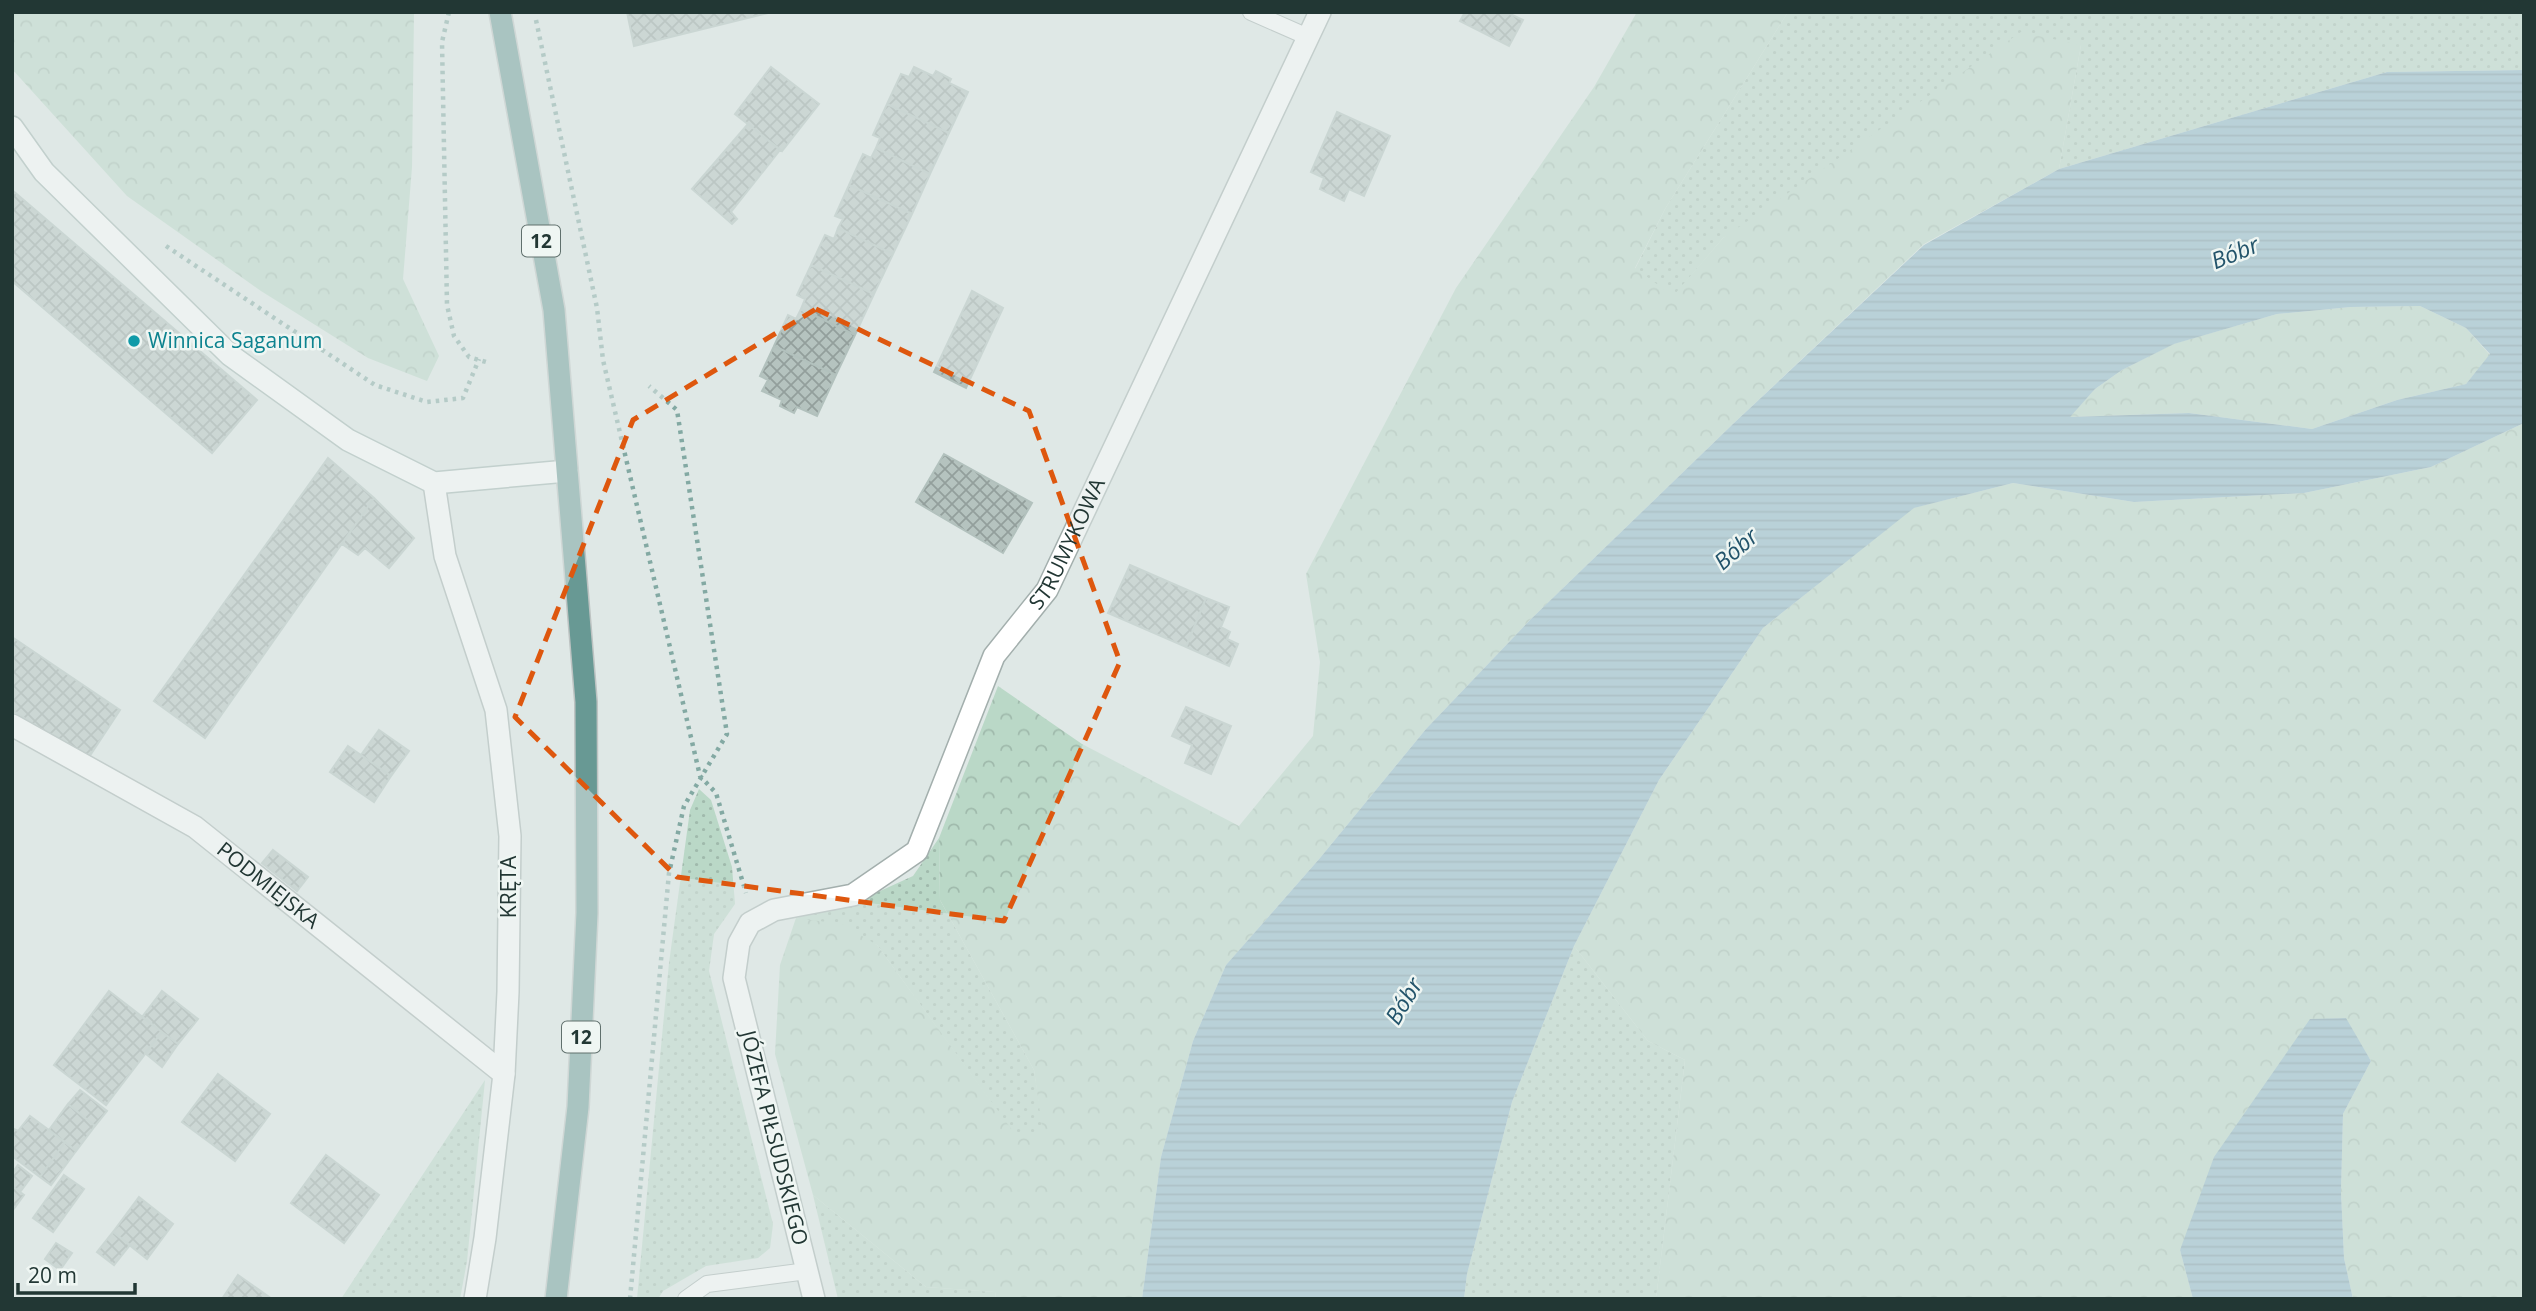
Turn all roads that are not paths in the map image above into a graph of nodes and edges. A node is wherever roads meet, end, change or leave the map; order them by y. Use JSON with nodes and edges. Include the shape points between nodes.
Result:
{"nodes":[{"id":1,"x":500,"y":12,"type":"edge"},
{"id":2,"x":1251,"y":12,"type":"edge"},
{"id":3,"x":1320,"y":12,"type":"edge"},
{"id":4,"x":1308,"y":37,"type":"junction"},
{"id":5,"x":12,"y":127,"type":"edge"},
{"id":6,"x":567,"y":471,"type":"junction"},
{"id":7,"x":434,"y":483,"type":"junction"},
{"id":8,"x":12,"y":725,"type":"edge"},
{"id":9,"x":734,"y":978,"type":"joint"},
{"id":10,"x":504,"y":1074,"type":"junction"},
{"id":11,"x":807,"y":1271,"type":"junction"},
{"id":12,"x":475,"y":1299,"type":"edge"},
{"id":13,"x":556,"y":1299,"type":"edge"},
{"id":14,"x":686,"y":1299,"type":"edge"},
{"id":15,"x":814,"y":1299,"type":"edge"}],
"edges":[{"from":1,"to":6,"type":"main road","number":"12","via":[[554,310]]},
{"from":2,"to":4,"type":"lane"},
{"from":3,"to":4,"type":"street","name":"STRUMYKOWA"},
{"from":4,"to":9,"type":"street","name":"STRUMYKOWA","via":[[1047,590],[994,656],[917,851],[853,895],[774,910],[750,923],[739,943]]},
{"from":5,"to":7,"type":"street","via":[[44,172],[230,355],[348,440]]},
{"from":6,"to":7,"type":"street"},
{"from":6,"to":13,"type":"main road","number":"12","via":[[586,702],[587,913],[578,1107]]},
{"from":7,"to":10,"type":"street","name":"KRĘTA","via":[[445,556],[496,710],[510,836]]},
{"from":8,"to":10,"type":"street","name":"PODMIEJSKA","via":[[194,827]]},
{"from":9,"to":11,"type":"street","name":"JÓZEFA PIŁSUDSKIEGO"},
{"from":10,"to":12,"type":"street","name":"KRĘTA"},
{"from":11,"to":14,"type":"lane","via":[[706,1284]]},
{"from":11,"to":15,"type":"street","name":"JÓZEFA PIŁSUDSKIEGO"}]}
